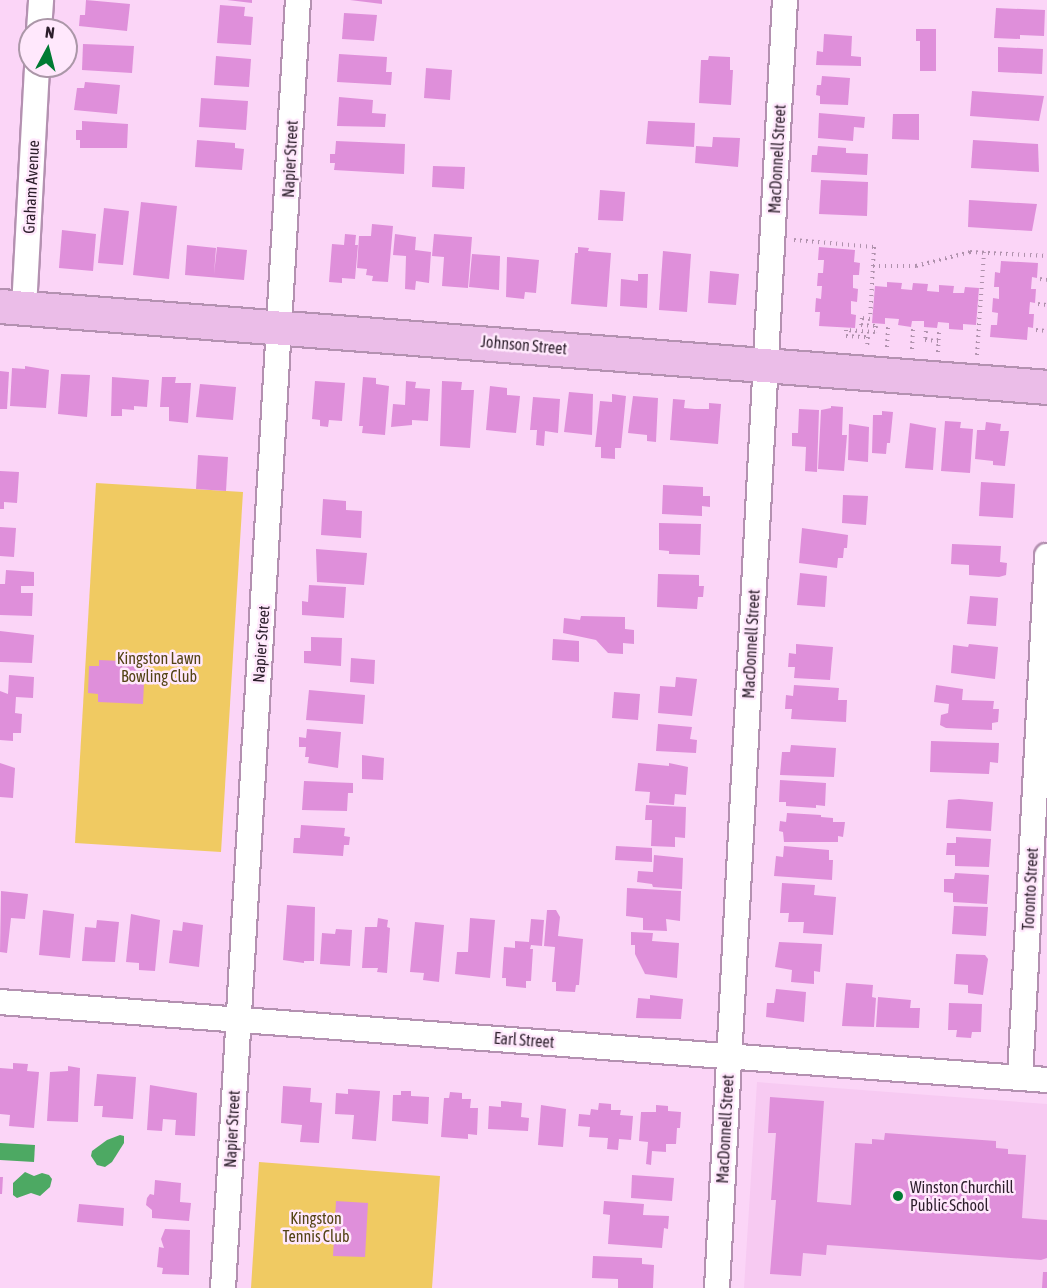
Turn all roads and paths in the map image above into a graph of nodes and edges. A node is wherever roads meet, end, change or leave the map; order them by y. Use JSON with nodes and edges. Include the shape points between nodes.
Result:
{"nodes":[{"id":1,"x":41,"y":0,"type":"edge"},
{"id":2,"x":298,"y":0,"type":"edge"},
{"id":3,"x":785,"y":0,"type":"edge"},
{"id":4,"x":40,"y":18,"type":"edge"},
{"id":5,"x":36,"y":78,"type":"edge"},
{"id":6,"x":789,"y":240,"type":"dead end"},
{"id":7,"x":984,"y":252,"type":"junction"},
{"id":8,"x":1047,"y":256,"type":"edge"},
{"id":9,"x":873,"y":266,"type":"junction"},
{"id":10,"x":1040,"y":279,"type":"dead end"},
{"id":11,"x":1047,"y":280,"type":"edge"},
{"id":12,"x":1038,"y":304,"type":"dead end"},
{"id":13,"x":1047,"y":305,"type":"edge"},
{"id":14,"x":12,"y":307,"type":"edge"},
{"id":15,"x":281,"y":326,"type":"junction"},
{"id":16,"x":888,"y":327,"type":"dead end"},
{"id":17,"x":913,"y":329,"type":"dead end"},
{"id":18,"x":1036,"y":330,"type":"dead end"},
{"id":19,"x":926,"y":331,"type":"dead end"},
{"id":20,"x":1047,"y":331,"type":"edge"},
{"id":21,"x":939,"y":332,"type":"dead end"},
{"id":22,"x":939,"y":341,"type":"junction"},
{"id":23,"x":867,"y":356,"type":"dead end"},
{"id":24,"x":886,"y":357,"type":"dead end"},
{"id":25,"x":911,"y":359,"type":"dead end"},
{"id":26,"x":938,"y":361,"type":"dead end"},
{"id":27,"x":976,"y":364,"type":"dead end"},
{"id":28,"x":766,"y":366,"type":"junction"},
{"id":29,"x":1047,"y":387,"type":"edge"},
{"id":30,"x":1047,"y":556,"type":"edge"},
{"id":31,"x":0,"y":1002,"type":"edge"},
{"id":32,"x":238,"y":1018,"type":"junction"},
{"id":33,"x":729,"y":1055,"type":"junction"},
{"id":34,"x":1020,"y":1078,"type":"junction"},
{"id":35,"x":1047,"y":1080,"type":"edge"},
{"id":36,"x":224,"y":1288,"type":"edge"},
{"id":37,"x":717,"y":1288,"type":"edge"}],
"edges":[{"from":1,"to":4,"type":"street"},
{"from":2,"to":15,"type":"street","name":"Napier Street"},
{"from":3,"to":28,"type":"street","name":"MacDonnell Street"},
{"from":5,"to":14,"type":"street","name":"Graham Avenue"},
{"from":6,"to":9,"type":"path","via":[[871,245],[875,250]]},
{"from":7,"to":8,"type":"path"},
{"from":7,"to":9,"type":"path","via":[[962,253],[907,267]]},
{"from":7,"to":27,"type":"path"},
{"from":9,"to":23,"type":"path","via":[[870,319],[862,318],[861,325],[876,326],[875,332],[846,330],[846,336],[868,337]]},
{"from":10,"to":11,"type":"path"},
{"from":12,"to":13,"type":"path"},
{"from":14,"to":15,"type":"main road","name":"Johnson Street"},
{"from":15,"to":28,"type":"main road","name":"Johnson Street"},
{"from":15,"to":32,"type":"street","name":"Napier Street"},
{"from":16,"to":24,"type":"path"},
{"from":17,"to":25,"type":"path"},
{"from":18,"to":20,"type":"path"},
{"from":19,"to":22,"type":"path","via":[[925,340]]},
{"from":21,"to":22,"type":"path"},
{"from":22,"to":26,"type":"path"},
{"from":28,"to":29,"type":"main road","name":"Johnson Street"},
{"from":28,"to":33,"type":"street","name":"MacDonnell Street"},
{"from":30,"to":34,"type":"street","name":"Toronto Street"},
{"from":31,"to":32,"type":"street","name":"Earl Street"},
{"from":32,"to":33,"type":"street","name":"Earl Street"},
{"from":32,"to":36,"type":"street","name":"Napier Street"},
{"from":33,"to":34,"type":"street","name":"Earl Street"},
{"from":33,"to":37,"type":"street","name":"MacDonnell Street"},
{"from":34,"to":35,"type":"street","name":"Earl Street"}]}
